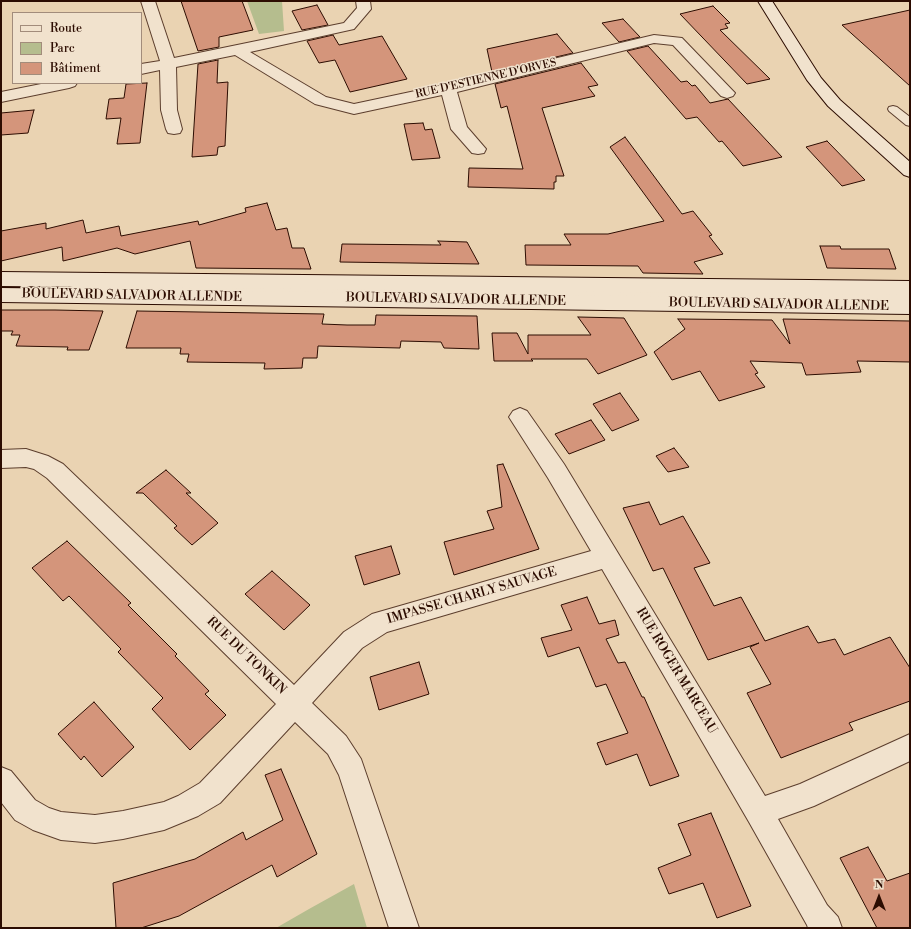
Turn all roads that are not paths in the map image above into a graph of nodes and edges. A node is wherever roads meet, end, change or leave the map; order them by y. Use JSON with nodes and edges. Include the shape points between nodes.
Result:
{"nodes":[{"id":1,"x":148,"y":1,"type":"edge"},
{"id":2,"x":363,"y":1,"type":"edge"},
{"id":3,"x":765,"y":1,"type":"edge"},
{"id":4,"x":782,"y":1,"type":"edge"},
{"id":5,"x":237,"y":50,"type":"junction"},
{"id":6,"x":168,"y":63,"type":"junction"},
{"id":7,"x":142,"y":68,"type":"edge"},
{"id":8,"x":64,"y":84,"type":"edge"},
{"id":9,"x":448,"y":89,"type":"junction"},
{"id":10,"x":727,"y":93,"type":"dead end"},
{"id":11,"x":1,"y":97,"type":"edge"},
{"id":12,"x":893,"y":108,"type":"dead end"},
{"id":13,"x":910,"y":123,"type":"edge"},
{"id":14,"x":174,"y":129,"type":"dead end"},
{"id":15,"x":478,"y":149,"type":"dead end"},
{"id":16,"x":910,"y":152,"type":"edge"},
{"id":17,"x":910,"y":172,"type":"edge"},
{"id":18,"x":7,"y":280,"type":"edge"},
{"id":19,"x":910,"y":288,"type":"edge"},
{"id":20,"x":1,"y":295,"type":"edge"},
{"id":21,"x":58,"y":295,"type":"junction"},
{"id":22,"x":910,"y":297,"type":"edge"},
{"id":23,"x":910,"y":307,"type":"edge"},
{"id":24,"x":520,"y":417,"type":"dead end"},
{"id":25,"x":1,"y":459,"type":"edge"},
{"id":26,"x":608,"y":557,"type":"junction"},
{"id":27,"x":295,"y":703,"type":"junction"},
{"id":28,"x":910,"y":747,"type":"edge"},
{"id":29,"x":1,"y":781,"type":"edge"},
{"id":30,"x":759,"y":812,"type":"junction"},
{"id":31,"x":404,"y":928,"type":"edge"},
{"id":32,"x":827,"y":928,"type":"edge"}],
"edges":[{"from":1,"to":6,"type":"street"},
{"from":2,"to":5,"type":"street","via":[[364,9],[349,26]]},
{"from":3,"to":17,"type":"street","via":[[814,78],[834,103]]},
{"from":4,"to":16,"type":"street","via":[[840,88]]},
{"from":5,"to":6,"type":"street"},
{"from":5,"to":9,"type":"street","name":"RUE D'ESTIENNE D'ORVES","via":[[321,101],[354,109]]},
{"from":6,"to":7,"type":"street"},
{"from":6,"to":14,"type":"street","via":[[169,110]]},
{"from":8,"to":11,"type":"street"},
{"from":9,"to":10,"type":"street","name":"RUE D'ESTIENNE D'ORVES","via":[[654,39],[677,41]]},
{"from":9,"to":15,"type":"street","via":[[459,130]]},
{"from":12,"to":13,"type":"lane"},
{"from":18,"to":19,"type":"street","name":"BOULEVARD SALVADOR ALLENDE"},
{"from":20,"to":21,"type":"street","name":"BOULEVARD SALVADOR ALLENDE"},
{"from":21,"to":22,"type":"lane","via":[[86,288]]},
{"from":21,"to":23,"type":"street","name":"BOULEVARD SALVADOR ALLENDE"},
{"from":24,"to":26,"type":"street","name":"RUE ROGER MARCEAU"},
{"from":25,"to":27,"type":"street","name":"RUE DU TONKIN","via":[[26,458],[40,462],[55,471]]},
{"from":26,"to":27,"type":"street","name":"IMPASSE CHARLY SAUVAGE","via":[[381,622],[353,640]]},
{"from":26,"to":30,"type":"street","name":"RUE ROGER MARCEAU"},
{"from":27,"to":29,"type":"street","name":"IMPASSE CHARLY SAUVAGE","via":[[210,793],[164,816],[94,829],[61,826],[25,810]]},
{"from":27,"to":31,"type":"street","name":"RUE DU TONKIN","via":[[337,745],[351,769]]},
{"from":28,"to":30,"type":"street","via":[[804,796]]},
{"from":30,"to":32,"type":"street","name":"RUE ROGER MARCEAU"}]}
